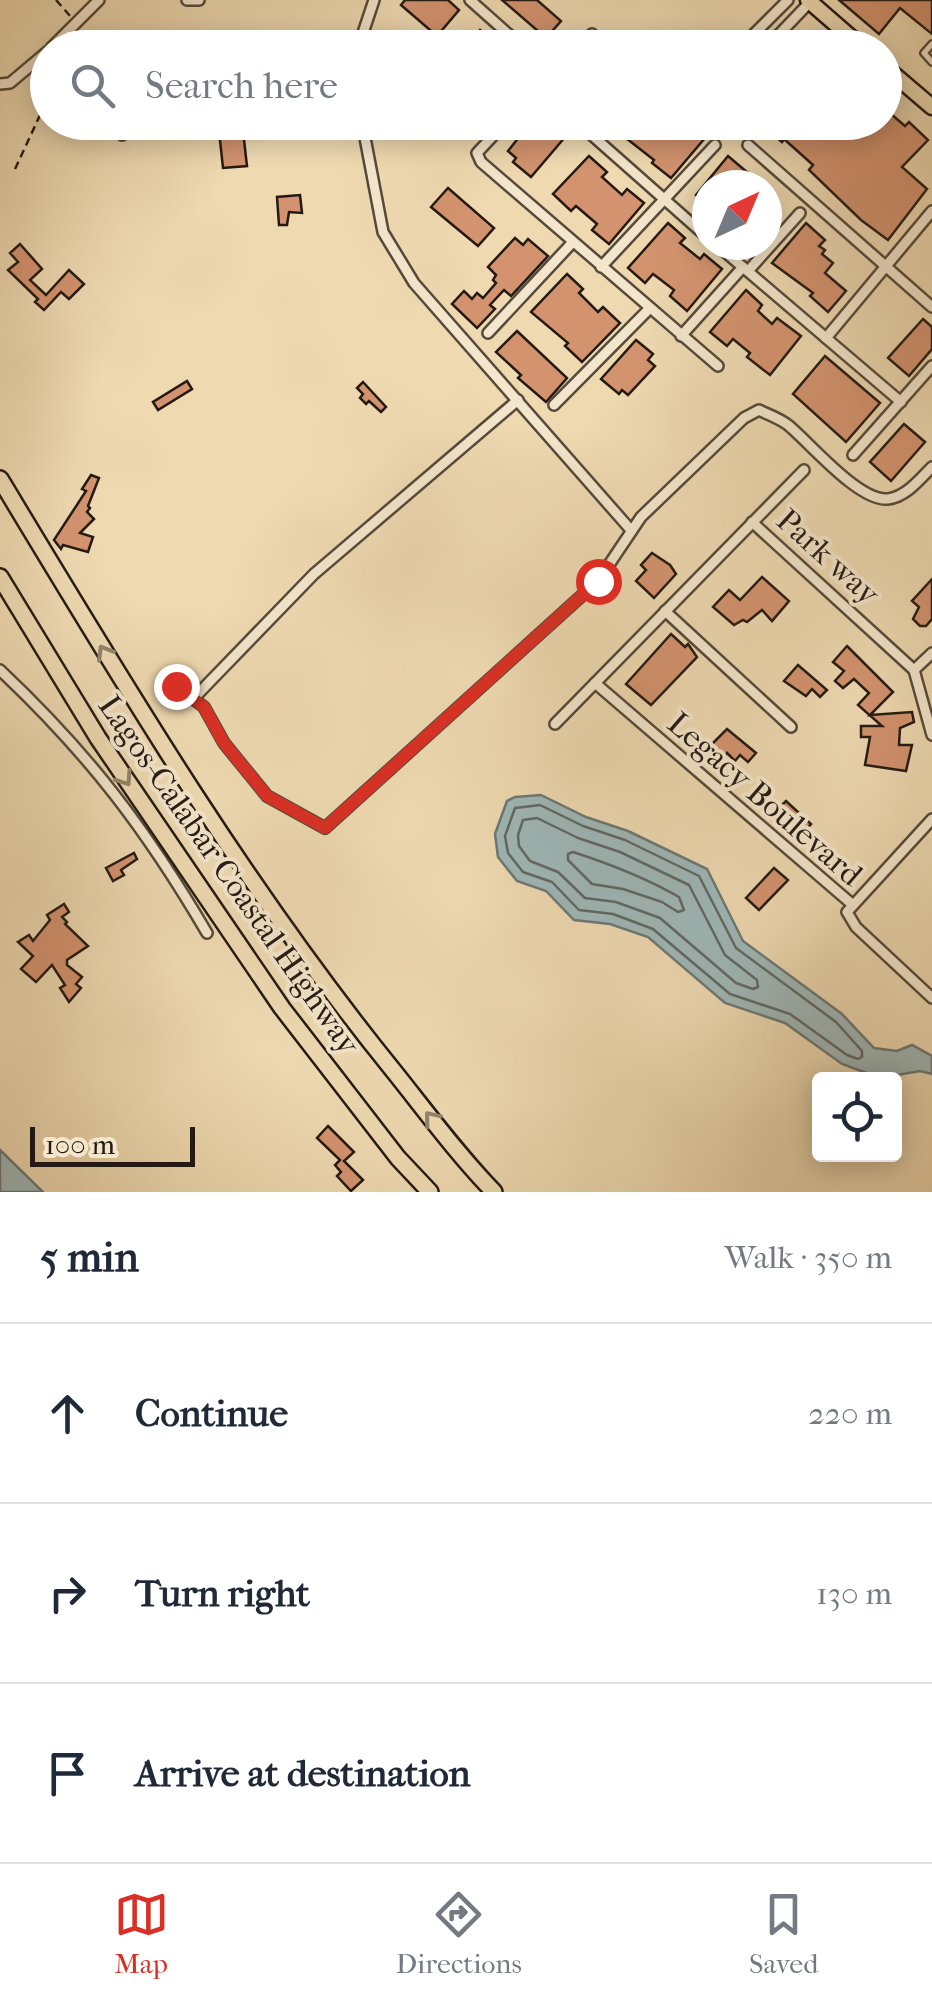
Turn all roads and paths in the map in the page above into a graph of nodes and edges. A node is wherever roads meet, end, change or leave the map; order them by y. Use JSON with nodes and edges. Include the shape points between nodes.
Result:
{"nodes":[{"id":1,"x":98,"y":0,"type":"edge"},
{"id":2,"x":187,"y":0,"type":"edge"},
{"id":3,"x":199,"y":0,"type":"edge"},
{"id":4,"x":374,"y":0,"type":"edge"},
{"id":5,"x":470,"y":0,"type":"edge"},
{"id":6,"x":788,"y":0,"type":"edge"},
{"id":7,"x":809,"y":1,"type":"edge"},
{"id":8,"x":68,"y":30,"type":"edge"},
{"id":9,"x":364,"y":30,"type":"edge"},
{"id":10,"x":504,"y":30,"type":"edge"},
{"id":11,"x":758,"y":30,"type":"edge"},
{"id":12,"x":782,"y":30,"type":"edge"},
{"id":13,"x":842,"y":30,"type":"edge"},
{"id":14,"x":932,"y":44,"type":"edge"},
{"id":15,"x":932,"y":62,"type":"edge"},
{"id":16,"x":30,"y":66,"type":"edge"},
{"id":17,"x":902,"y":81,"type":"edge"},
{"id":18,"x":0,"y":84,"type":"edge"},
{"id":19,"x":932,"y":106,"type":"edge"},
{"id":20,"x":30,"y":136,"type":"edge"},
{"id":21,"x":365,"y":140,"type":"edge"},
{"id":22,"x":489,"y":140,"type":"edge"},
{"id":23,"x":597,"y":140,"type":"edge"},
{"id":24,"x":715,"y":145,"type":"dead end"},
{"id":25,"x":748,"y":145,"type":"dead end"},
{"id":26,"x":15,"y":168,"type":"dead end"},
{"id":27,"x":663,"y":199,"type":"junction"},
{"id":28,"x":932,"y":211,"type":"edge"},
{"id":29,"x":800,"y":214,"type":"dead end"},
{"id":30,"x":692,"y":224,"type":"edge"},
{"id":31,"x":572,"y":244,"type":"junction"},
{"id":32,"x":734,"y":260,"type":"edge"},
{"id":33,"x":885,"y":265,"type":"junction"},
{"id":34,"x":601,"y":267,"type":"junction"},
{"id":35,"x":745,"y":269,"type":"junction"},
{"id":36,"x":932,"y":307,"type":"edge"},
{"id":37,"x":650,"y":308,"type":"junction"},
{"id":38,"x":488,"y":333,"type":"dead end"},
{"id":39,"x":682,"y":336,"type":"junction"},
{"id":40,"x":826,"y":338,"type":"junction"},
{"id":41,"x":718,"y":366,"type":"dead end"},
{"id":42,"x":932,"y":366,"type":"edge"},
{"id":43,"x":518,"y":400,"type":"junction"},
{"id":44,"x":901,"y":402,"type":"junction"},
{"id":45,"x":554,"y":405,"type":"dead end"},
{"id":46,"x":853,"y":455,"type":"dead end"},
{"id":47,"x":932,"y":466,"type":"edge"},
{"id":48,"x":804,"y":470,"type":"dead end"},
{"id":49,"x":0,"y":479,"type":"edge"},
{"id":50,"x":752,"y":522,"type":"junction"},
{"id":51,"x":630,"y":530,"type":"junction"},
{"id":52,"x":0,"y":577,"type":"edge"},
{"id":53,"x":665,"y":611,"type":"junction"},
{"id":54,"x":932,"y":653,"type":"edge"},
{"id":55,"x":0,"y":670,"type":"edge"},
{"id":56,"x":914,"y":670,"type":"junction"},
{"id":57,"x":595,"y":683,"type":"junction"},
{"id":58,"x":176,"y":686,"type":"dead end"},
{"id":59,"x":193,"y":699,"type":"junction"},
{"id":60,"x":556,"y":724,"type":"dead end"},
{"id":61,"x":791,"y":727,"type":"dead end"},
{"id":62,"x":932,"y":735,"type":"edge"},
{"id":63,"x":932,"y":819,"type":"edge"},
{"id":64,"x":853,"y":905,"type":"junction"},
{"id":65,"x":208,"y":933,"type":"dead end"},
{"id":66,"x":932,"y":998,"type":"edge"},
{"id":67,"x":430,"y":1192,"type":"edge"},
{"id":68,"x":494,"y":1192,"type":"edge"}],
"edges":[{"from":1,"to":8,"type":"street"},
{"from":2,"to":3,"type":"street"},
{"from":4,"to":9,"type":"street"},
{"from":5,"to":10,"type":"street"},
{"from":6,"to":11,"type":"street"},
{"from":7,"to":12,"type":"street"},
{"from":7,"to":13,"type":"main road"},
{"from":14,"to":15,"type":"lane","via":[[924,53]]},
{"from":16,"to":18,"type":"street","via":[[10,84]]},
{"from":17,"to":19,"type":"main road"},
{"from":20,"to":26,"type":"path"},
{"from":21,"to":43,"type":"street","via":[[383,232],[414,283]]},
{"from":22,"to":31,"type":"street","via":[[477,153],[482,162]]},
{"from":23,"to":27,"type":"street"},
{"from":24,"to":27,"type":"street"},
{"from":25,"to":33,"type":"street"},
{"from":27,"to":30,"type":"street"},
{"from":27,"to":34,"type":"street"},
{"from":28,"to":33,"type":"street"},
{"from":29,"to":35,"type":"street"},
{"from":31,"to":34,"type":"street"},
{"from":31,"to":38,"type":"street"},
{"from":32,"to":35,"type":"street"},
{"from":33,"to":36,"type":"street"},
{"from":33,"to":40,"type":"street"},
{"from":34,"to":37,"type":"street"},
{"from":35,"to":39,"type":"street"},
{"from":35,"to":40,"type":"street"},
{"from":37,"to":39,"type":"street"},
{"from":37,"to":45,"type":"street"},
{"from":39,"to":41,"type":"street"},
{"from":40,"to":44,"type":"street"},
{"from":42,"to":44,"type":"street"},
{"from":43,"to":51,"type":"street"},
{"from":43,"to":59,"type":"street","via":[[314,574]]},
{"from":44,"to":46,"type":"street"},
{"from":47,"to":51,"type":"street","via":[[909,490],[875,497],[784,421],[760,410]]},
{"from":48,"to":50,"type":"street"},
{"from":68,"to":49,"type":"highway","name":"Lagos-Calabar Coastal Highway","one_way":true,"via":[[334,998],[256,888]]},
{"from":50,"to":53,"type":"street"},
{"from":50,"to":56,"type":"street","name":"Park way"},
{"from":51,"to":59,"type":"street","via":[[598,581],[325,828],[267,796]]},
{"from":52,"to":67,"type":"highway","name":"Lagos-Calabar Coastal Highway","one_way":true,"via":[[98,738],[272,994]]},
{"from":53,"to":57,"type":"street"},
{"from":53,"to":61,"type":"street"},
{"from":54,"to":56,"type":"street"},
{"from":55,"to":65,"type":"street","via":[[105,780]]},
{"from":56,"to":62,"type":"street"},
{"from":57,"to":60,"type":"street"},
{"from":57,"to":64,"type":"street","name":"Legacy Boulevard"},
{"from":58,"to":59,"type":"street"},
{"from":63,"to":64,"type":"street"},
{"from":64,"to":66,"type":"street","name":"Legacy Boulevard","via":[[847,912],[856,927]]}]}
